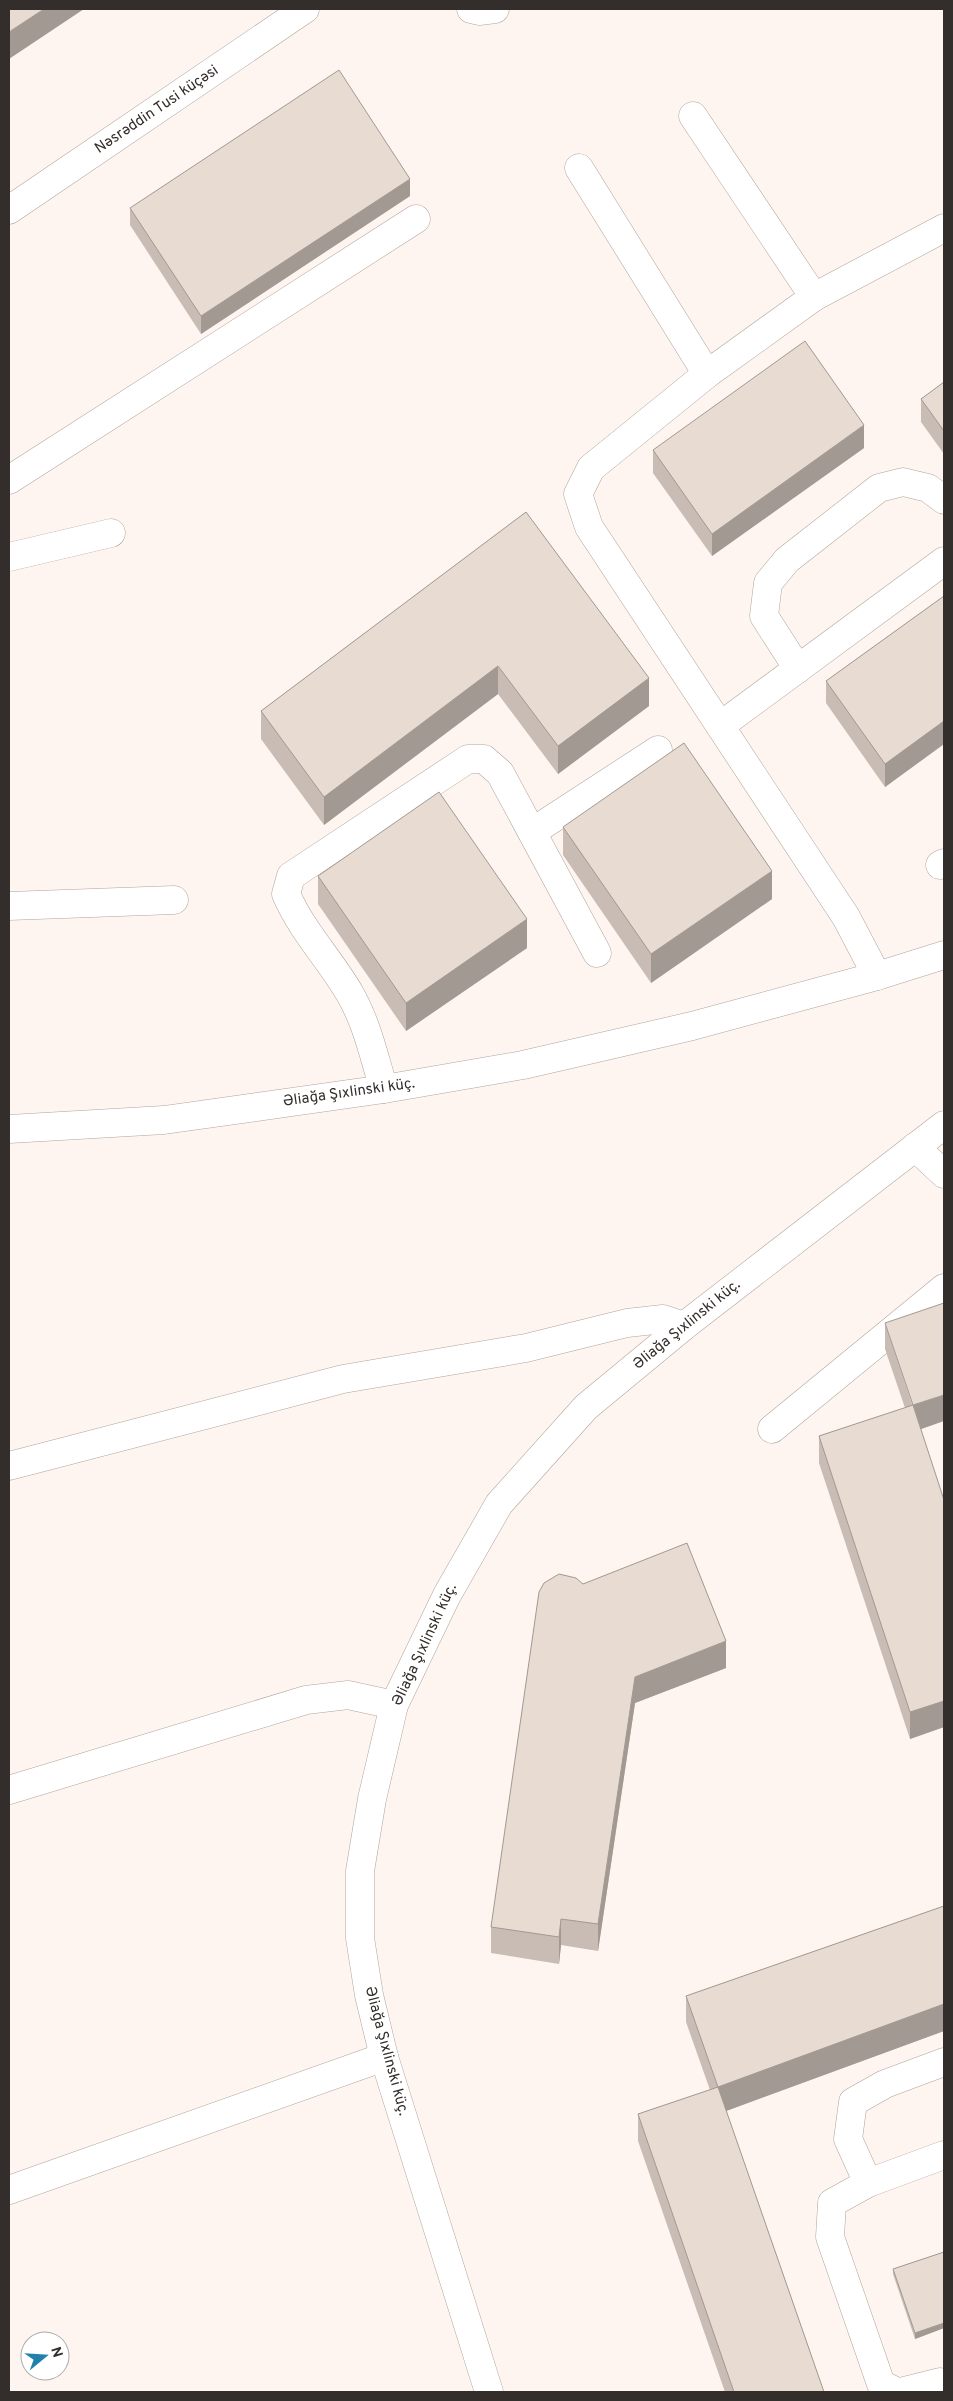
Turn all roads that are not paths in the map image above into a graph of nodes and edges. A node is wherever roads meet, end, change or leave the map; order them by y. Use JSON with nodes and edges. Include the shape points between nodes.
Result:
{"nodes":[{"id":1,"x":305,"y":9,"type":"edge"},
{"id":2,"x":471,"y":9,"type":"edge"},
{"id":3,"x":495,"y":9,"type":"edge"},
{"id":4,"x":693,"y":116,"type":"dead end"},
{"id":5,"x":579,"y":168,"type":"dead end"},
{"id":6,"x":9,"y":210,"type":"edge"},
{"id":7,"x":416,"y":219,"type":"dead end"},
{"id":8,"x":944,"y":228,"type":"edge"},
{"id":9,"x":814,"y":297,"type":"junction"},
{"id":10,"x":707,"y":374,"type":"junction"},
{"id":11,"x":9,"y":480,"type":"edge"},
{"id":12,"x":944,"y":500,"type":"edge"},
{"id":13,"x":111,"y":533,"type":"dead end"},
{"id":14,"x":9,"y":557,"type":"edge"},
{"id":15,"x":944,"y":561,"type":"edge"},
{"id":16,"x":798,"y":669,"type":"junction"},
{"id":17,"x":720,"y":726,"type":"junction"},
{"id":18,"x":658,"y":750,"type":"dead end"},
{"id":19,"x":532,"y":832,"type":"junction"},
{"id":20,"x":174,"y":900,"type":"dead end"},
{"id":21,"x":9,"y":906,"type":"edge"},
{"id":22,"x":597,"y":953,"type":"dead end"},
{"id":23,"x":944,"y":955,"type":"edge"},
{"id":24,"x":877,"y":976,"type":"junction"},
{"id":25,"x":384,"y":1089,"type":"junction"},
{"id":26,"x":944,"y":1125,"type":"edge"},
{"id":27,"x":9,"y":1129,"type":"edge"},
{"id":28,"x":916,"y":1147,"type":"junction"},
{"id":29,"x":944,"y":1174,"type":"edge"},
{"id":30,"x":944,"y":1288,"type":"edge"},
{"id":31,"x":684,"y":1326,"type":"junction"},
{"id":32,"x":772,"y":1429,"type":"dead end"},
{"id":33,"x":9,"y":1466,"type":"edge"},
{"id":34,"x":394,"y":1705,"type":"junction"},
{"id":35,"x":9,"y":1790,"type":"edge"},
{"id":36,"x":384,"y":2057,"type":"junction"},
{"id":37,"x":944,"y":2062,"type":"edge"},
{"id":38,"x":944,"y":2155,"type":"edge"},
{"id":39,"x":868,"y":2183,"type":"junction"},
{"id":40,"x":9,"y":2190,"type":"edge"},
{"id":41,"x":944,"y":2384,"type":"edge"},
{"id":42,"x":490,"y":2392,"type":"edge"},
{"id":43,"x":898,"y":2392,"type":"edge"}],
"edges":[{"from":1,"to":6,"type":"main road","name":"Nəsrəddin Tusi küçəsi"},
{"from":2,"to":3,"type":"main road"},
{"from":4,"to":9,"type":"main road"},
{"from":5,"to":10,"type":"main road"},
{"from":7,"to":11,"type":"main road"},
{"from":8,"to":9,"type":"main road"},
{"from":9,"to":10,"type":"main road"},
{"from":10,"to":17,"type":"main road","via":[[591,468],[578,494],[589,527]]},
{"from":12,"to":16,"type":"main road","via":[[928,488],[903,482],[879,488],[787,560],[768,583],[764,616]]},
{"from":13,"to":14,"type":"main road"},
{"from":15,"to":16,"type":"main road"},
{"from":16,"to":17,"type":"main road"},
{"from":17,"to":24,"type":"main road","via":[[846,917]]},
{"from":18,"to":19,"type":"main road"},
{"from":19,"to":22,"type":"main road"},
{"from":19,"to":25,"type":"main road","via":[[500,773],[484,759],[468,759],[291,876],[286,894],[296,918],[350,994],[365,1025]]},
{"from":20,"to":21,"type":"main road"},
{"from":23,"to":24,"type":"main road","name":"Əliağa Şıxlinski küç."},
{"from":24,"to":25,"type":"main road","name":"Əliağa Şıxlinski küç.","via":[[692,1026],[523,1066]]},
{"from":25,"to":27,"type":"main road","name":"Əliağa Şıxlinski küç.","via":[[164,1120]]},
{"from":26,"to":28,"type":"main road","name":"Əliağa Şıxlinski küç."},
{"from":28,"to":29,"type":"main road"},
{"from":28,"to":31,"type":"main road","name":"Əliağa Şıxlinski küç."},
{"from":30,"to":32,"type":"main road"},
{"from":31,"to":33,"type":"main road","via":[[663,1320],[627,1323],[526,1348],[343,1380]]},
{"from":31,"to":34,"type":"main road","name":"Əliağa Şıxlinski küç.","via":[[586,1407],[498,1504],[447,1595]]},
{"from":34,"to":35,"type":"main road","via":[[348,1695],[306,1700]]},
{"from":34,"to":36,"type":"main road","name":"Əliağa Şıxlinski küç.","via":[[372,1799],[360,1872],[360,1938]]},
{"from":36,"to":40,"type":"main road"},
{"from":36,"to":42,"type":"main road","name":"Əliağa Şıxlinski küç."},
{"from":37,"to":39,"type":"main road","via":[[885,2084],[854,2102],[848,2139]]},
{"from":38,"to":39,"type":"main road"},
{"from":39,"to":43,"type":"main road","via":[[832,2203],[830,2237],[881,2384]]},
{"from":41,"to":43,"type":"main road","via":[[940,2382]]}]}
